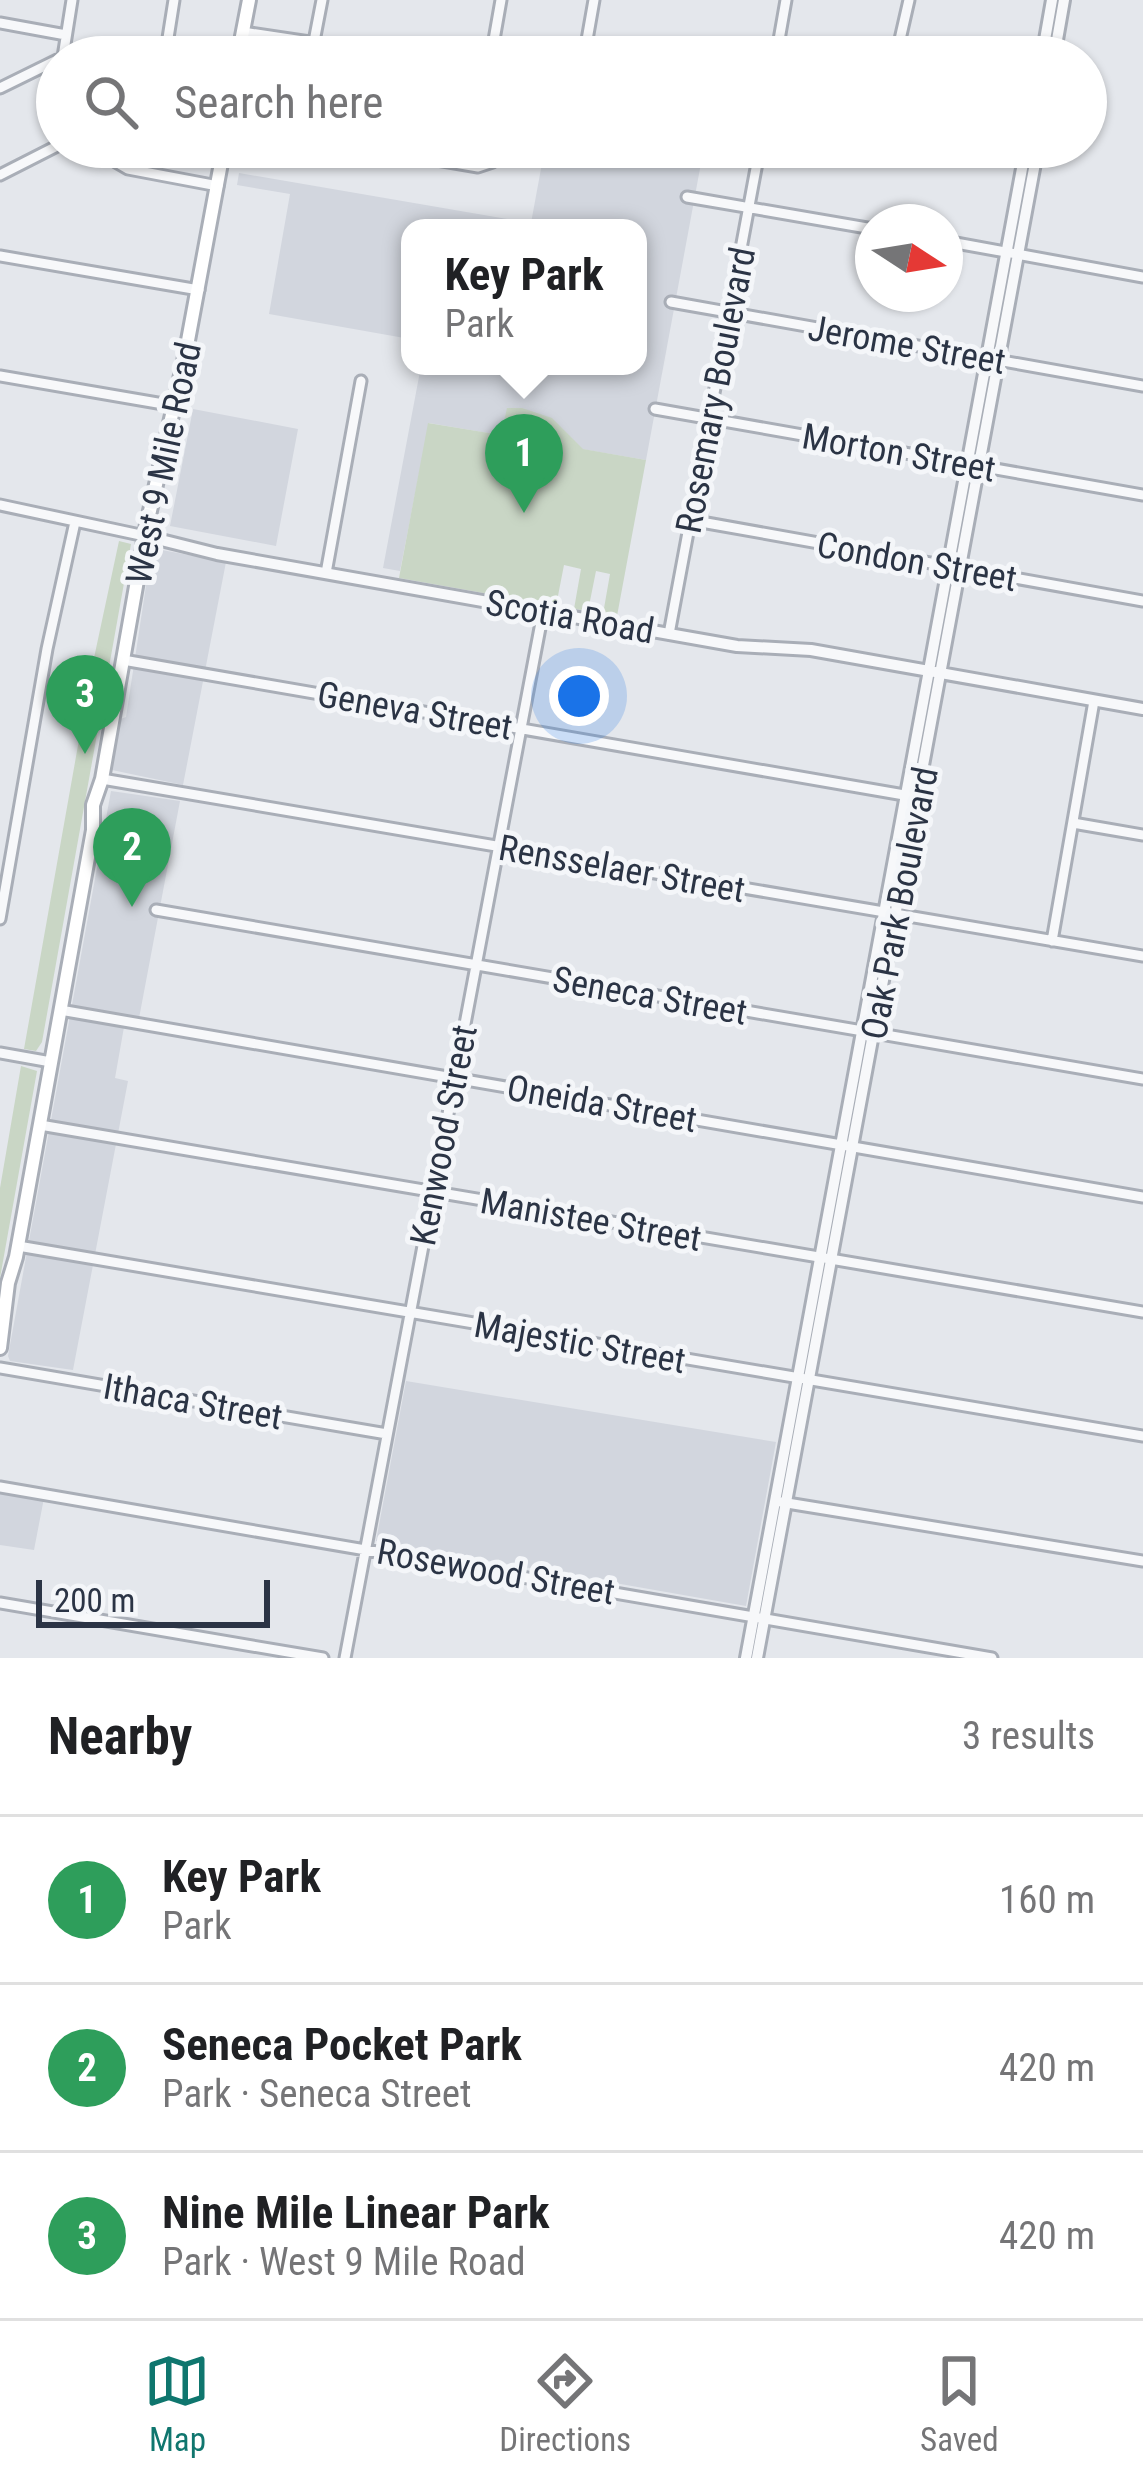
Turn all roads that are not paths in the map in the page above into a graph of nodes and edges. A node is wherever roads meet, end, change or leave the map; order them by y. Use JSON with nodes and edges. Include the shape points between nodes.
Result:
{"nodes":[{"id":1,"x":72,"y":0,"type":"edge"},
{"id":2,"x":174,"y":0,"type":"edge"},
{"id":3,"x":249,"y":0,"type":"edge"},
{"id":4,"x":322,"y":0,"type":"edge"},
{"id":5,"x":501,"y":0,"type":"edge"},
{"id":6,"x":594,"y":0,"type":"edge"},
{"id":7,"x":785,"y":0,"type":"edge"},
{"id":8,"x":909,"y":0,"type":"edge"},
{"id":9,"x":1052,"y":0,"type":"edge"},
{"id":10,"x":1064,"y":0,"type":"edge"},
{"id":11,"x":1054,"y":20,"type":"junction"},
{"id":12,"x":0,"y":23,"type":"edge"},
{"id":13,"x":242,"y":32,"type":"junction"},
{"id":14,"x":66,"y":35,"type":"joint"},
{"id":15,"x":169,"y":36,"type":"edge"},
{"id":16,"x":241,"y":36,"type":"edge"},
{"id":17,"x":257,"y":36,"type":"edge"},
{"id":18,"x":315,"y":36,"type":"edge"},
{"id":19,"x":495,"y":36,"type":"edge"},
{"id":20,"x":588,"y":36,"type":"edge"},
{"id":21,"x":779,"y":36,"type":"edge"},
{"id":22,"x":902,"y":36,"type":"edge"},
{"id":23,"x":1049,"y":36,"type":"edge"},
{"id":24,"x":1054,"y":36,"type":"edge"},
{"id":25,"x":36,"y":70,"type":"edge"},
{"id":26,"x":0,"y":88,"type":"edge"},
{"id":27,"x":36,"y":157,"type":"edge"},
{"id":28,"x":125,"y":168,"type":"edge"},
{"id":29,"x":221,"y":168,"type":"edge"},
{"id":30,"x":756,"y":168,"type":"edge"},
{"id":31,"x":1023,"y":168,"type":"edge"},
{"id":32,"x":1032,"y":168,"type":"edge"},
{"id":33,"x":0,"y":175,"type":"edge"},
{"id":34,"x":218,"y":186,"type":"junction"},
{"id":35,"x":687,"y":196,"type":"dead end"},
{"id":36,"x":749,"y":206,"type":"junction"},
{"id":37,"x":855,"y":226,"type":"edge"},
{"id":38,"x":963,"y":244,"type":"edge"},
{"id":39,"x":1012,"y":253,"type":"junction"},
{"id":40,"x":0,"y":256,"type":"edge"},
{"id":41,"x":1143,"y":277,"type":"edge"},
{"id":42,"x":199,"y":290,"type":"junction"},
{"id":43,"x":671,"y":302,"type":"dead end"},
{"id":44,"x":729,"y":312,"type":"junction"},
{"id":45,"x":993,"y":359,"type":"junction"},
{"id":46,"x":0,"y":376,"type":"edge"},
{"id":47,"x":361,"y":382,"type":"dead end"},
{"id":48,"x":1143,"y":386,"type":"edge"},
{"id":49,"x":175,"y":406,"type":"junction"},
{"id":50,"x":655,"y":409,"type":"dead end"},
{"id":51,"x":710,"y":418,"type":"junction"},
{"id":52,"x":974,"y":465,"type":"junction"},
{"id":53,"x":1143,"y":495,"type":"edge"},
{"id":54,"x":0,"y":506,"type":"edge"},
{"id":55,"x":690,"y":520,"type":"junction"},
{"id":56,"x":75,"y":522,"type":"junction"},
{"id":57,"x":145,"y":536,"type":"junction"},
{"id":58,"x":955,"y":567,"type":"junction"},
{"id":59,"x":326,"y":573,"type":"junction"},
{"id":60,"x":1143,"y":601,"type":"edge"},
{"id":61,"x":543,"y":612,"type":"junction"},
{"id":62,"x":669,"y":634,"type":"junction"},
{"id":63,"x":123,"y":660,"type":"junction"},
{"id":64,"x":936,"y":673,"type":"junction"},
{"id":65,"x":1094,"y":700,"type":"junction"},
{"id":66,"x":1143,"y":709,"type":"edge"},
{"id":67,"x":521,"y":728,"type":"junction"},
{"id":68,"x":102,"y":779,"type":"junction"},
{"id":69,"x":914,"y":796,"type":"junction"},
{"id":70,"x":1072,"y":823,"type":"junction"},
{"id":71,"x":1143,"y":835,"type":"edge"},
{"id":72,"x":498,"y":847,"type":"junction"},
{"id":73,"x":156,"y":910,"type":"dead end"},
{"id":74,"x":892,"y":914,"type":"junction"},
{"id":75,"x":0,"y":919,"type":"edge"},
{"id":76,"x":1052,"y":941,"type":"junction"},
{"id":77,"x":1143,"y":956,"type":"edge"},
{"id":78,"x":476,"y":964,"type":"junction"},
{"id":79,"x":60,"y":1010,"type":"junction"},
{"id":80,"x":869,"y":1032,"type":"junction"},
{"id":81,"x":0,"y":1053,"type":"edge"},
{"id":82,"x":51,"y":1062,"type":"junction"},
{"id":83,"x":454,"y":1078,"type":"junction"},
{"id":84,"x":1143,"y":1079,"type":"edge"},
{"id":85,"x":40,"y":1125,"type":"junction"},
{"id":86,"x":848,"y":1145,"type":"junction"},
{"id":87,"x":432,"y":1192,"type":"junction"},
{"id":88,"x":1143,"y":1197,"type":"edge"},
{"id":89,"x":17,"y":1251,"type":"junction"},
{"id":90,"x":826,"y":1260,"type":"junction"},
{"id":91,"x":1143,"y":1312,"type":"edge"},
{"id":92,"x":409,"y":1313,"type":"junction"},
{"id":93,"x":0,"y":1348,"type":"edge"},
{"id":94,"x":0,"y":1368,"type":"edge"},
{"id":95,"x":803,"y":1381,"type":"junction"},
{"id":96,"x":387,"y":1434,"type":"junction"},
{"id":97,"x":1143,"y":1436,"type":"edge"},
{"id":98,"x":0,"y":1487,"type":"edge"},
{"id":99,"x":781,"y":1502,"type":"junction"},
{"id":100,"x":366,"y":1548,"type":"junction"},
{"id":101,"x":1143,"y":1561,"type":"edge"},
{"id":102,"x":0,"y":1603,"type":"edge"},
{"id":103,"x":759,"y":1616,"type":"junction"},
{"id":104,"x":323,"y":1658,"type":"edge"},
{"id":105,"x":345,"y":1658,"type":"edge"},
{"id":106,"x":746,"y":1658,"type":"edge"},
{"id":107,"x":757,"y":1658,"type":"edge"},
{"id":108,"x":992,"y":1658,"type":"edge"}],
"edges":[{"from":1,"to":14,"type":"street"},
{"from":2,"to":15,"type":"street"},
{"from":3,"to":13,"type":"main road"},
{"from":4,"to":18,"type":"street"},
{"from":5,"to":19,"type":"street"},
{"from":6,"to":20,"type":"street"},
{"from":7,"to":21,"type":"street"},
{"from":8,"to":22,"type":"street"},
{"from":9,"to":11,"type":"street"},
{"from":10,"to":11,"type":"street"},
{"from":11,"to":23,"type":"street"},
{"from":11,"to":24,"type":"street"},
{"from":12,"to":14,"type":"street"},
{"from":13,"to":16,"type":"main road"},
{"from":13,"to":17,"type":"street"},
{"from":25,"to":26,"type":"street"},
{"from":27,"to":33,"type":"street"},
{"from":28,"to":34,"type":"street"},
{"from":29,"to":34,"type":"main road","name":"West 9 Mile Road"},
{"from":30,"to":36,"type":"street","name":"Rosemary Boulevard"},
{"from":31,"to":39,"type":"street","name":"Oak Park Boulevard"},
{"from":32,"to":39,"type":"street","name":"Oak Park Boulevard"},
{"from":34,"to":42,"type":"main road","name":"West 9 Mile Road"},
{"from":35,"to":36,"type":"street"},
{"from":36,"to":37,"type":"street"},
{"from":36,"to":44,"type":"street","name":"Rosemary Boulevard"},
{"from":38,"to":39,"type":"street"},
{"from":39,"to":41,"type":"street"},
{"from":39,"to":45,"type":"street","name":"Oak Park Boulevard"},
{"from":40,"to":42,"type":"street"},
{"from":42,"to":49,"type":"main road","name":"West 9 Mile Road"},
{"from":43,"to":44,"type":"street","name":"Jerome Street"},
{"from":44,"to":45,"type":"street","name":"Jerome Street"},
{"from":44,"to":51,"type":"street","name":"Rosemary Boulevard"},
{"from":45,"to":48,"type":"street","name":"Jerome Street"},
{"from":45,"to":52,"type":"street","name":"Oak Park Boulevard"},
{"from":46,"to":49,"type":"street"},
{"from":47,"to":59,"type":"street"},
{"from":49,"to":57,"type":"main road","name":"West 9 Mile Road"},
{"from":50,"to":51,"type":"street","name":"Morton Street"},
{"from":51,"to":52,"type":"street","name":"Morton Street"},
{"from":51,"to":55,"type":"street","name":"Rosemary Boulevard"},
{"from":52,"to":53,"type":"street","name":"Morton Street"},
{"from":52,"to":58,"type":"street","name":"Oak Park Boulevard"},
{"from":54,"to":56,"type":"street","name":"Scotia Road"},
{"from":55,"to":58,"type":"street","name":"Condon Street"},
{"from":55,"to":62,"type":"street","name":"Rosemary Boulevard"},
{"from":56,"to":57,"type":"street","name":"Scotia Road"},
{"from":56,"to":75,"type":"street"},
{"from":57,"to":59,"type":"street","name":"Scotia Road"},
{"from":57,"to":63,"type":"main road","name":"West 9 Mile Road"},
{"from":58,"to":60,"type":"street","name":"Condon Street"},
{"from":58,"to":64,"type":"street","name":"Oak Park Boulevard"},
{"from":59,"to":61,"type":"street","name":"Scotia Road"},
{"from":61,"to":62,"type":"street","name":"Scotia Road"},
{"from":61,"to":67,"type":"street","name":"Kenwood Street"},
{"from":62,"to":64,"type":"street","name":"Scotia Road"},
{"from":63,"to":67,"type":"street","name":"Geneva Street"},
{"from":63,"to":68,"type":"main road","name":"West 9 Mile Road"},
{"from":64,"to":65,"type":"street","name":"Scotia Road"},
{"from":64,"to":69,"type":"street","name":"Oak Park Boulevard"},
{"from":65,"to":66,"type":"street","name":"Scotia Road"},
{"from":65,"to":70,"type":"street"},
{"from":67,"to":69,"type":"street","name":"Geneva Street"},
{"from":67,"to":72,"type":"street","name":"Kenwood Street"},
{"from":68,"to":72,"type":"street","name":"Rensselaer Street"},
{"from":68,"to":79,"type":"main road","name":"West 9 Mile Road"},
{"from":69,"to":74,"type":"street","name":"Oak Park Boulevard"},
{"from":70,"to":71,"type":"street"},
{"from":70,"to":76,"type":"street"},
{"from":72,"to":74,"type":"street","name":"Rensselaer Street"},
{"from":72,"to":78,"type":"street","name":"Kenwood Street"},
{"from":73,"to":78,"type":"street","name":"Seneca Street"},
{"from":74,"to":76,"type":"street","name":"Rensselaer Street"},
{"from":74,"to":80,"type":"street","name":"Oak Park Boulevard"},
{"from":76,"to":77,"type":"street","name":"Rensselaer Street"},
{"from":78,"to":80,"type":"street","name":"Seneca Street"},
{"from":78,"to":83,"type":"street","name":"Kenwood Street"},
{"from":79,"to":82,"type":"main road","name":"West 9 Mile Road"},
{"from":79,"to":83,"type":"street","name":"Oneida Street"},
{"from":80,"to":84,"type":"street","name":"Seneca Street"},
{"from":80,"to":86,"type":"street","name":"Oak Park Boulevard"},
{"from":81,"to":82,"type":"street"},
{"from":82,"to":85,"type":"main road","name":"West 9 Mile Road"},
{"from":83,"to":86,"type":"street","name":"Oneida Street"},
{"from":83,"to":87,"type":"street","name":"Kenwood Street"},
{"from":85,"to":87,"type":"street","name":"Manistee Street"},
{"from":85,"to":89,"type":"main road","name":"West 9 Mile Road"},
{"from":86,"to":88,"type":"street","name":"Oneida Street"},
{"from":86,"to":90,"type":"street","name":"Oak Park Boulevard"},
{"from":87,"to":90,"type":"street","name":"Manistee Street"},
{"from":87,"to":92,"type":"street","name":"Kenwood Street"},
{"from":89,"to":92,"type":"street","name":"Majestic Street"},
{"from":89,"to":93,"type":"main road","name":"West 9 Mile Road"},
{"from":90,"to":91,"type":"street","name":"Manistee Street"},
{"from":90,"to":95,"type":"street","name":"Oak Park Boulevard"},
{"from":92,"to":95,"type":"street","name":"Majestic Street"},
{"from":92,"to":96,"type":"street","name":"Kenwood Street"},
{"from":94,"to":96,"type":"street","name":"Ithaca Street"},
{"from":95,"to":97,"type":"street","name":"Majestic Street"},
{"from":95,"to":99,"type":"street","name":"Oak Park Boulevard"},
{"from":96,"to":100,"type":"street","name":"Kenwood Street"},
{"from":98,"to":100,"type":"street","name":"Rosewood Street"},
{"from":99,"to":101,"type":"street"},
{"from":99,"to":103,"type":"street","name":"Oak Park Boulevard"},
{"from":100,"to":103,"type":"street","name":"Rosewood Street"},
{"from":100,"to":105,"type":"street","name":"Kenwood Street"},
{"from":102,"to":104,"type":"street"},
{"from":103,"to":106,"type":"street","name":"Oak Park Boulevard"},
{"from":103,"to":107,"type":"street","name":"Oak Park Boulevard"},
{"from":103,"to":108,"type":"street","name":"Rosewood Street"}]}
